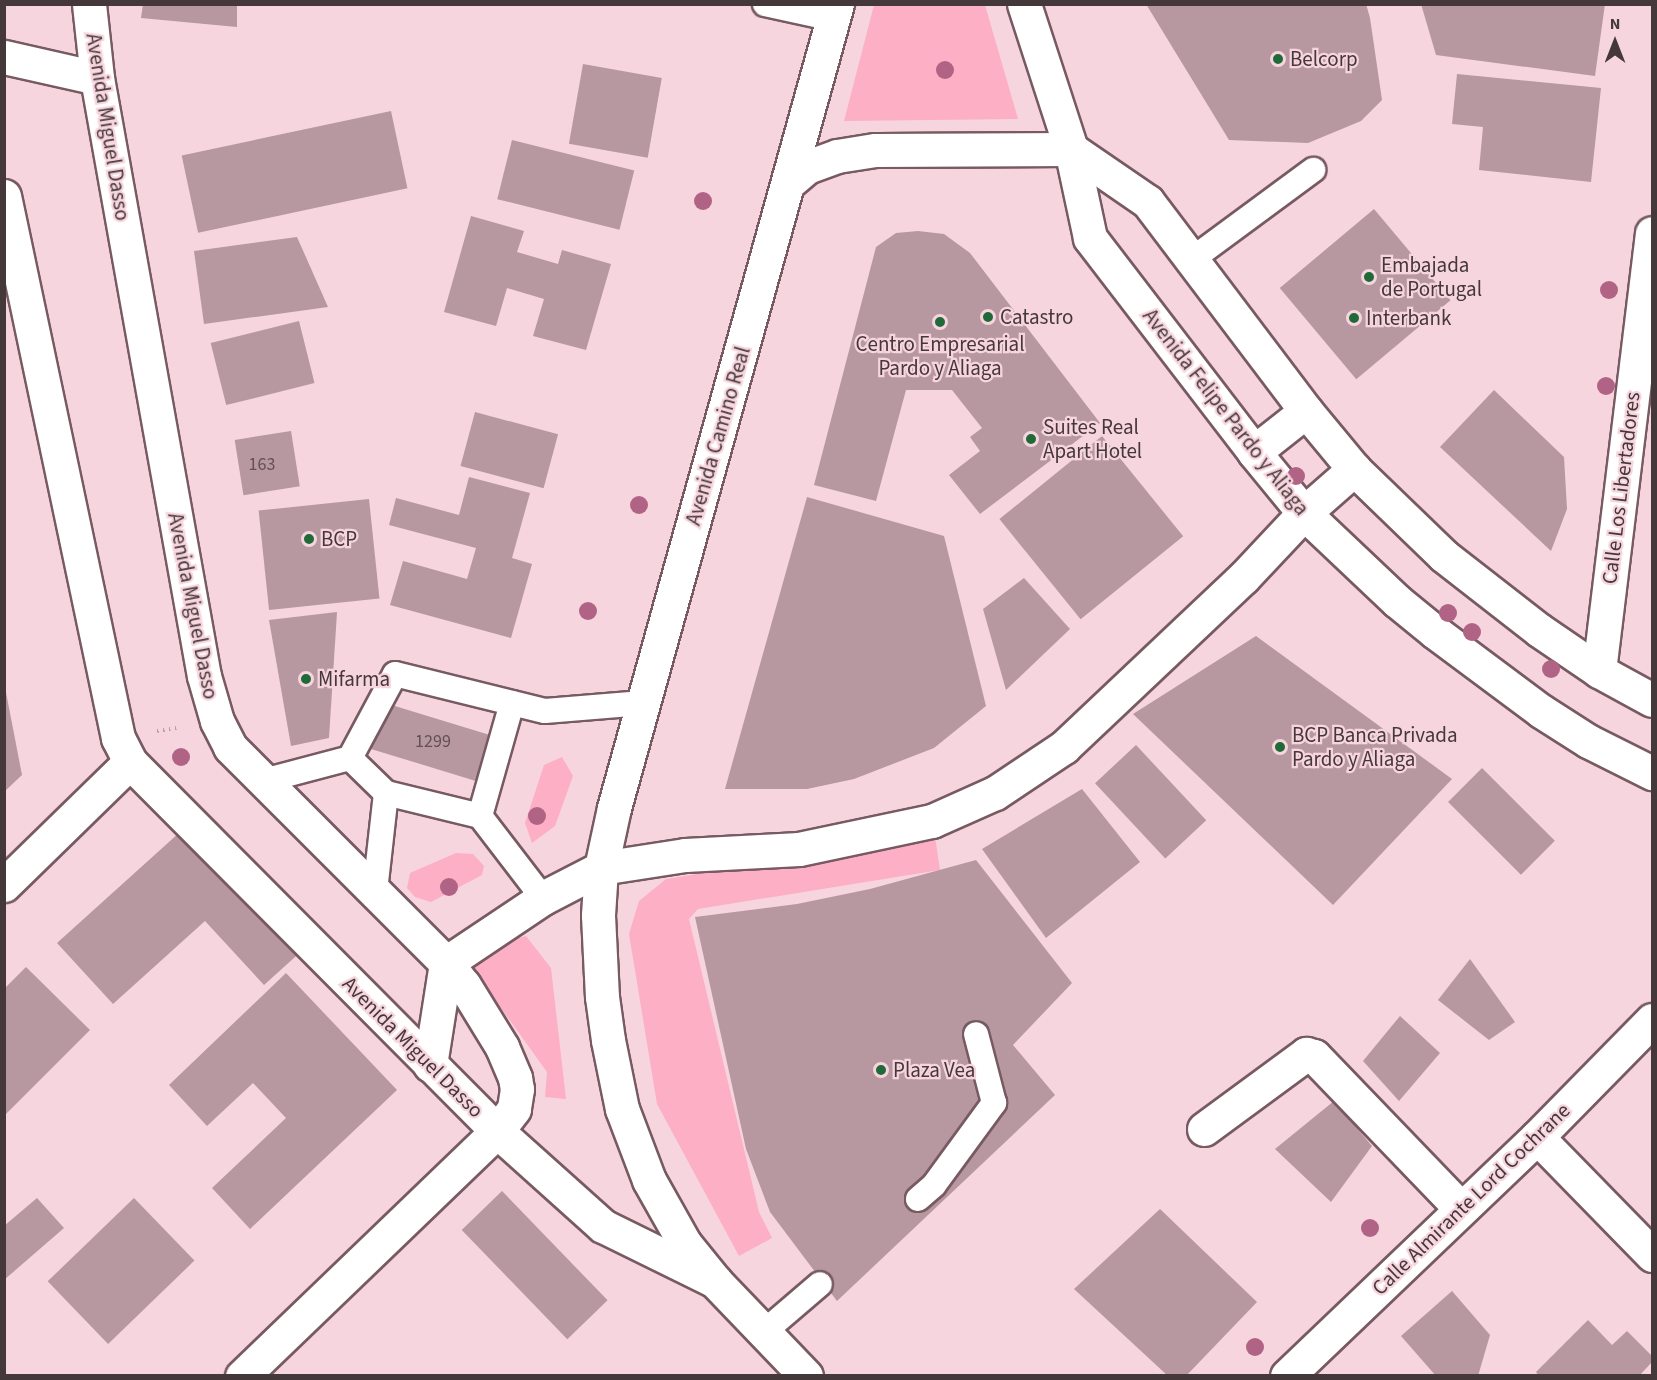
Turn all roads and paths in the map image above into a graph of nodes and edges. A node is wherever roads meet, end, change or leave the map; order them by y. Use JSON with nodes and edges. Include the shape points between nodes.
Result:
{"nodes":[{"id":1,"x":89,"y":4,"type":"edge"},
{"id":2,"x":765,"y":4,"type":"edge"},
{"id":3,"x":1024,"y":4,"type":"edge"},
{"id":4,"x":835,"y":12,"type":"edge"},
{"id":5,"x":4,"y":57,"type":"edge"},
{"id":6,"x":98,"y":78,"type":"junction"},
{"id":7,"x":1071,"y":149,"type":"junction"},
{"id":8,"x":1313,"y":170,"type":"dead end"},
{"id":9,"x":788,"y":183,"type":"junction"},
{"id":10,"x":4,"y":196,"type":"edge"},
{"id":11,"x":1653,"y":232,"type":"edge"},
{"id":12,"x":1191,"y":260,"type":"junction"},
{"id":13,"x":1306,"y":411,"type":"junction"},
{"id":14,"x":1254,"y":452,"type":"junction"},
{"id":15,"x":1354,"y":468,"type":"junction"},
{"id":16,"x":1304,"y":513,"type":"junction"},
{"id":17,"x":1599,"y":671,"type":"junction"},
{"id":18,"x":1653,"y":700,"type":"edge"},
{"id":19,"x":512,"y":703,"type":"junction"},
{"id":20,"x":643,"y":703,"type":"junction"},
{"id":21,"x":217,"y":721,"type":"junction"},
{"id":22,"x":124,"y":750,"type":"junction"},
{"id":23,"x":350,"y":758,"type":"junction"},
{"id":24,"x":1653,"y":772,"type":"edge"},
{"id":25,"x":263,"y":781,"type":"junction"},
{"id":26,"x":386,"y":793,"type":"junction"},
{"id":27,"x":480,"y":816,"type":"junction"},
{"id":28,"x":601,"y":868,"type":"junction"},
{"id":29,"x":4,"y":885,"type":"edge"},
{"id":30,"x":375,"y":891,"type":"junction"},
{"id":31,"x":543,"y":898,"type":"junction"},
{"id":32,"x":446,"y":963,"type":"junction"},
{"id":33,"x":1653,"y":1020,"type":"edge"},
{"id":34,"x":976,"y":1034,"type":"dead end"},
{"id":35,"x":430,"y":1065,"type":"junction"},
{"id":36,"x":1204,"y":1129,"type":"dead end"},
{"id":37,"x":496,"y":1131,"type":"junction"},
{"id":38,"x":1537,"y":1137,"type":"junction"},
{"id":39,"x":918,"y":1199,"type":"dead end"},
{"id":40,"x":1461,"y":1209,"type":"junction"},
{"id":41,"x":1653,"y":1256,"type":"edge"},
{"id":42,"x":716,"y":1281,"type":"junction"},
{"id":43,"x":820,"y":1284,"type":"dead end"},
{"id":44,"x":765,"y":1331,"type":"junction"},
{"id":45,"x":242,"y":1376,"type":"edge"},
{"id":46,"x":806,"y":1376,"type":"edge"},
{"id":47,"x":1287,"y":1376,"type":"edge"}],
"edges":[{"from":1,"to":6,"type":"street","name":"Avenida Miguel Dasso"},
{"from":2,"to":4,"type":"lane"},
{"from":3,"to":7,"type":"street","name":"Avenida Felipe Pardo y Aliaga"},
{"from":4,"to":9,"type":"street","name":"Avenida Camino Real"},
{"from":5,"to":6,"type":"street"},
{"from":6,"to":21,"type":"street","name":"Avenida Miguel Dasso","via":[[204,676]]},
{"from":7,"to":9,"type":"street","via":[[876,150],[837,156],[807,167]]},
{"from":7,"to":12,"type":"street","via":[[1148,202]]},
{"from":7,"to":14,"type":"street","name":"Avenida Felipe Pardo y Aliaga","via":[[1090,238]]},
{"from":8,"to":12,"type":"lane"},
{"from":9,"to":20,"type":"street","name":"Avenida Camino Real"},
{"from":10,"to":22,"type":"street"},
{"from":11,"to":17,"type":"street","name":"Calle Los Libertadores"},
{"from":12,"to":13,"type":"street"},
{"from":13,"to":14,"type":"street"},
{"from":13,"to":15,"type":"street"},
{"from":14,"to":16,"type":"street","name":"Avenida Felipe Pardo y Aliaga"},
{"from":15,"to":16,"type":"street"},
{"from":15,"to":17,"type":"street","via":[[1444,556]]},
{"from":16,"to":24,"type":"street","name":"Avenida Felipe Pardo y Aliaga","via":[[1397,601],[1489,674],[1588,741]]},
{"from":16,"to":28,"type":"street","via":[[1243,578],[1064,747],[995,793],[932,821],[799,849],[685,855]]},
{"from":17,"to":18,"type":"street"},
{"from":19,"to":20,"type":"lane","via":[[545,711]]},
{"from":19,"to":23,"type":"lane","via":[[395,674]]},
{"from":19,"to":27,"type":"lane"},
{"from":20,"to":28,"type":"street","name":"Avenida Camino Real"},
{"from":21,"to":22,"type":"path"},
{"from":21,"to":25,"type":"street","name":"Avenida Miguel Dasso","via":[[230,747]]},
{"from":22,"to":29,"type":"street"},
{"from":22,"to":35,"type":"street","name":"Avenida Miguel Dasso"},
{"from":23,"to":25,"type":"lane"},
{"from":23,"to":26,"type":"lane"},
{"from":25,"to":30,"type":"street","name":"Avenida Miguel Dasso"},
{"from":26,"to":27,"type":"lane"},
{"from":26,"to":30,"type":"lane"},
{"from":27,"to":31,"type":"lane"},
{"from":28,"to":31,"type":"street"},
{"from":28,"to":42,"type":"street","name":"Avenida Camino Real","via":[[598,915],[602,997],[622,1109],[668,1217]]},
{"from":30,"to":32,"type":"street","name":"Avenida Miguel Dasso"},
{"from":31,"to":32,"type":"street"},
{"from":32,"to":35,"type":"street"},
{"from":32,"to":37,"type":"street","name":"Avenida Miguel Dasso","via":[[486,1019],[515,1078],[514,1109]]},
{"from":33,"to":38,"type":"street","name":"Calle Almirante Lord Cochrane"},
{"from":34,"to":39,"type":"lane","via":[[994,1103],[934,1185]]},
{"from":35,"to":37,"type":"street","name":"Avenida Miguel Dasso"},
{"from":36,"to":40,"type":"street","via":[[1306,1054],[1314,1056]]},
{"from":37,"to":42,"type":"street","name":"Avenida Miguel Dasso","via":[[603,1226]]},
{"from":37,"to":45,"type":"street"},
{"from":38,"to":40,"type":"street","name":"Calle Almirante Lord Cochrane"},
{"from":38,"to":41,"type":"street"},
{"from":40,"to":47,"type":"street","name":"Calle Almirante Lord Cochrane"},
{"from":42,"to":44,"type":"street","name":"Avenida Camino Real"},
{"from":43,"to":44,"type":"lane"},
{"from":44,"to":46,"type":"street","name":"Avenida Camino Real"}]}
